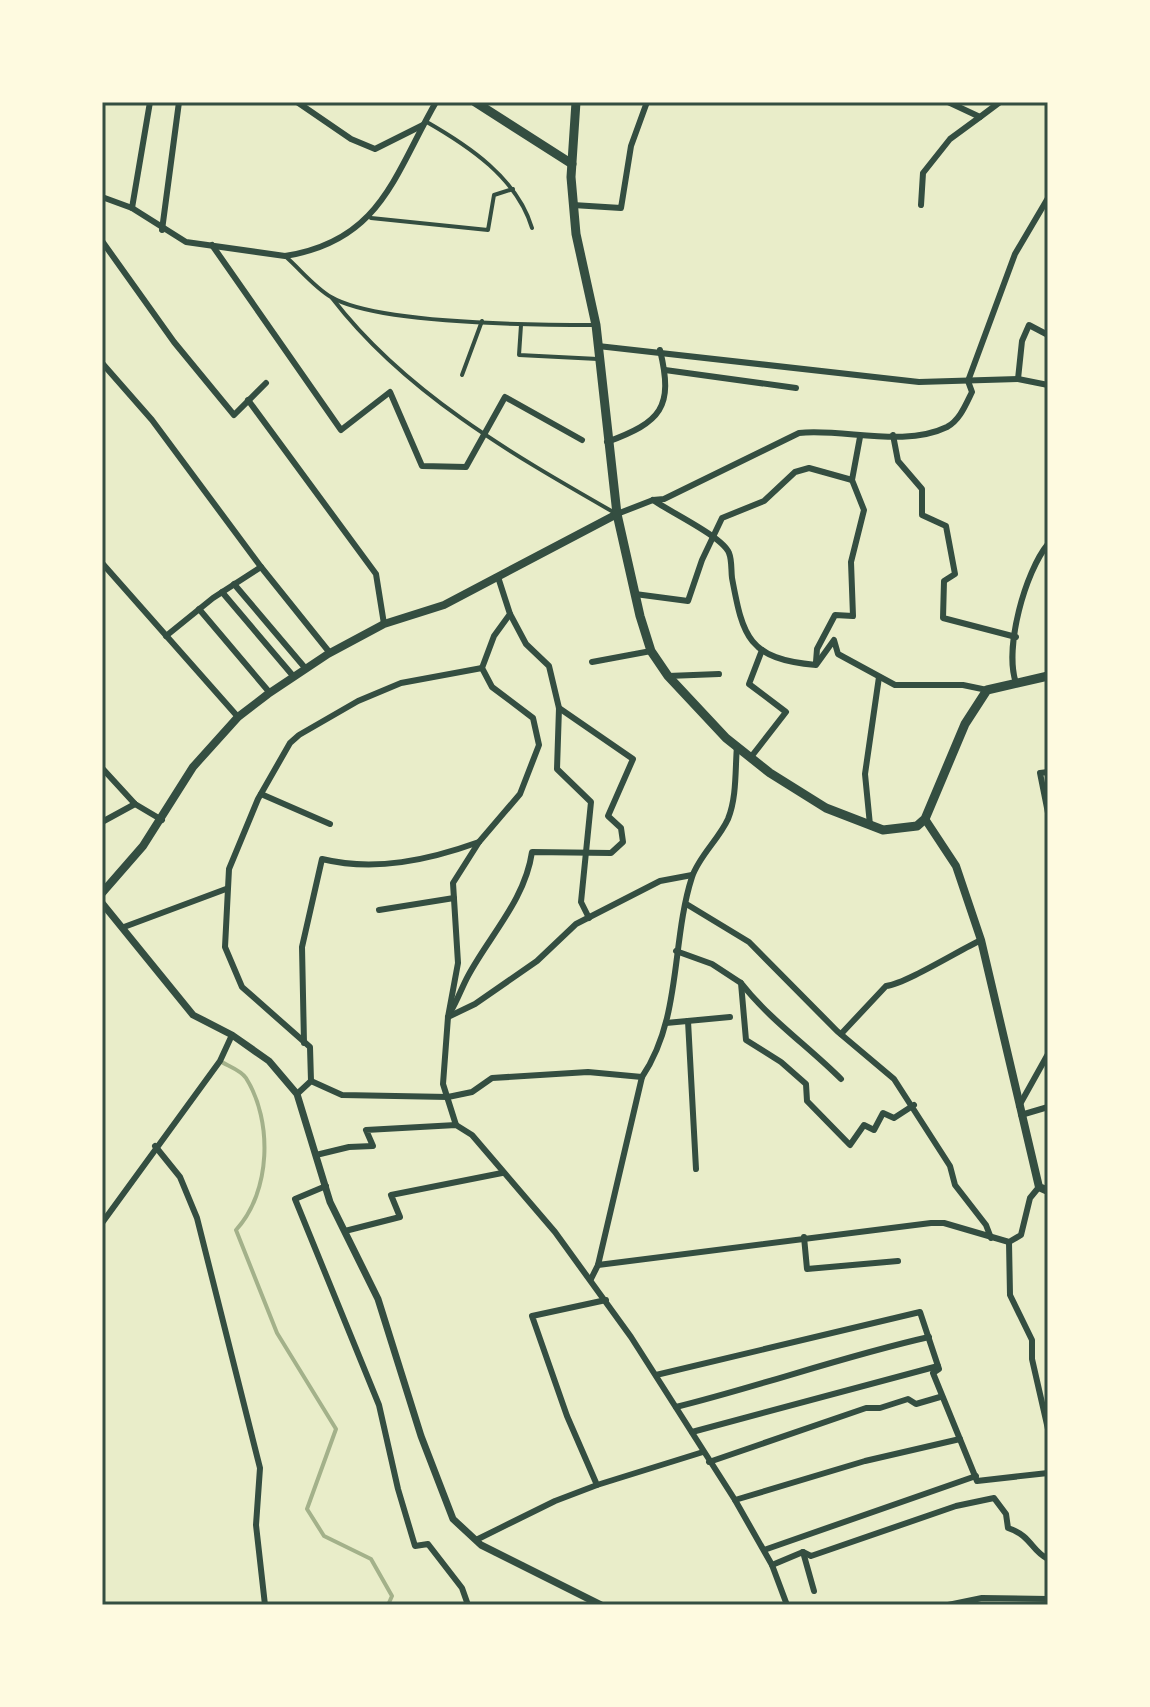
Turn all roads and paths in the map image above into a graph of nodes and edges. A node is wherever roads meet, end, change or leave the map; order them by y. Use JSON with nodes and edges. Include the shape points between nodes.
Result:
{"nodes":[{"id":1,"x":150,"y":102,"type":"edge"},
{"id":2,"x":179,"y":102,"type":"edge"},
{"id":3,"x":297,"y":102,"type":"edge"},
{"id":4,"x":436,"y":102,"type":"edge"},
{"id":5,"x":475,"y":102,"type":"edge"},
{"id":6,"x":576,"y":102,"type":"edge"},
{"id":7,"x":647,"y":102,"type":"edge"},
{"id":8,"x":948,"y":102,"type":"edge"},
{"id":9,"x":1000,"y":102,"type":"edge"},
{"id":10,"x":980,"y":117,"type":"junction"},
{"id":11,"x":424,"y":123,"type":"junction"},
{"id":12,"x":572,"y":164,"type":"junction"},
{"id":13,"x":513,"y":189,"type":"junction"},
{"id":14,"x":102,"y":197,"type":"edge"},
{"id":15,"x":1048,"y":198,"type":"edge"},
{"id":16,"x":573,"y":205,"type":"junction"},
{"id":17,"x":921,"y":205,"type":"dead end"},
{"id":18,"x":132,"y":208,"type":"junction"},
{"id":19,"x":371,"y":218,"type":"junction"},
{"id":20,"x":532,"y":228,"type":"dead end"},
{"id":21,"x":162,"y":230,"type":"junction"},
{"id":22,"x":102,"y":241,"type":"edge"},
{"id":23,"x":212,"y":245,"type":"junction"},
{"id":24,"x":285,"y":256,"type":"junction"},
{"id":25,"x":332,"y":298,"type":"junction"},
{"id":26,"x":482,"y":321,"type":"junction"},
{"id":27,"x":521,"y":325,"type":"junction"},
{"id":28,"x":596,"y":325,"type":"junction"},
{"id":29,"x":1048,"y":335,"type":"edge"},
{"id":30,"x":598,"y":346,"type":"junction"},
{"id":31,"x":660,"y":350,"type":"junction"},
{"id":32,"x":598,"y":359,"type":"junction"},
{"id":33,"x":102,"y":363,"type":"edge"},
{"id":34,"x":665,"y":370,"type":"junction"},
{"id":35,"x":462,"y":375,"type":"dead end"},
{"id":36,"x":1018,"y":379,"type":"junction"},
{"id":37,"x":968,"y":381,"type":"junction"},
{"id":38,"x":266,"y":383,"type":"dead end"},
{"id":39,"x":1048,"y":385,"type":"edge"},
{"id":40,"x":796,"y":388,"type":"dead end"},
{"id":41,"x":248,"y":400,"type":"junction"},
{"id":42,"x":485,"y":435,"type":"junction"},
{"id":43,"x":893,"y":435,"type":"junction"},
{"id":44,"x":860,"y":437,"type":"junction"},
{"id":45,"x":582,"y":440,"type":"dead end"},
{"id":46,"x":607,"y":442,"type":"junction"},
{"id":47,"x":852,"y":480,"type":"junction"},
{"id":48,"x":653,"y":500,"type":"junction"},
{"id":49,"x":617,"y":514,"type":"junction"},
{"id":50,"x":713,"y":535,"type":"junction"},
{"id":51,"x":1048,"y":544,"type":"edge"},
{"id":52,"x":102,"y":563,"type":"edge"},
{"id":53,"x":261,"y":567,"type":"junction"},
{"id":54,"x":498,"y":577,"type":"junction"},
{"id":55,"x":234,"y":584,"type":"junction"},
{"id":56,"x":222,"y":592,"type":"junction"},
{"id":57,"x":635,"y":594,"type":"junction"},
{"id":58,"x":199,"y":609,"type":"junction"},
{"id":59,"x":510,"y":614,"type":"junction"},
{"id":60,"x":384,"y":624,"type":"junction"},
{"id":61,"x":166,"y":636,"type":"junction"},
{"id":62,"x":1016,"y":637,"type":"junction"},
{"id":63,"x":762,"y":650,"type":"junction"},
{"id":64,"x":651,"y":651,"type":"junction"},
{"id":65,"x":330,"y":653,"type":"junction"},
{"id":66,"x":592,"y":662,"type":"dead end"},
{"id":67,"x":816,"y":665,"type":"junction"},
{"id":68,"x":482,"y":668,"type":"junction"},
{"id":69,"x":306,"y":669,"type":"junction"},
{"id":70,"x":719,"y":674,"type":"dead end"},
{"id":71,"x":668,"y":676,"type":"junction"},
{"id":72,"x":1048,"y":676,"type":"edge"},
{"id":73,"x":294,"y":677,"type":"junction"},
{"id":74,"x":879,"y":677,"type":"junction"},
{"id":75,"x":1016,"y":683,"type":"junction"},
{"id":76,"x":987,"y":690,"type":"junction"},
{"id":77,"x":270,"y":693,"type":"junction"},
{"id":78,"x":559,"y":708,"type":"junction"},
{"id":79,"x":238,"y":717,"type":"junction"},
{"id":80,"x":737,"y":746,"type":"junction"},
{"id":81,"x":751,"y":757,"type":"junction"},
{"id":82,"x":102,"y":768,"type":"edge"},
{"id":83,"x":1048,"y":772,"type":"edge"},
{"id":84,"x":261,"y":794,"type":"junction"},
{"id":85,"x":135,"y":804,"type":"junction"},
{"id":86,"x":1048,"y":813,"type":"edge"},
{"id":87,"x":925,"y":819,"type":"junction"},
{"id":88,"x":162,"y":820,"type":"junction"},
{"id":89,"x":102,"y":822,"type":"edge"},
{"id":90,"x":330,"y":824,"type":"dead end"},
{"id":91,"x":870,"y":825,"type":"junction"},
{"id":92,"x":479,"y":842,"type":"junction"},
{"id":93,"x":589,"y":851,"type":"junction"},
{"id":94,"x":692,"y":875,"type":"junction"},
{"id":95,"x":226,"y":889,"type":"junction"},
{"id":96,"x":102,"y":893,"type":"edge"},
{"id":97,"x":454,"y":898,"type":"junction"},
{"id":98,"x":102,"y":903,"type":"edge"},
{"id":99,"x":688,"y":905,"type":"junction"},
{"id":100,"x":379,"y":910,"type":"dead end"},
{"id":101,"x":589,"y":918,"type":"junction"},
{"id":102,"x":124,"y":927,"type":"junction"},
{"id":103,"x":981,"y":940,"type":"junction"},
{"id":104,"x":676,"y":951,"type":"junction"},
{"id":105,"x":741,"y":983,"type":"junction"},
{"id":106,"x":448,"y":1017,"type":"junction"},
{"id":107,"x":730,"y":1017,"type":"dead end"},
{"id":108,"x":688,"y":1021,"type":"junction"},
{"id":109,"x":666,"y":1023,"type":"junction"},
{"id":110,"x":841,"y":1034,"type":"junction"},
{"id":111,"x":232,"y":1035,"type":"junction"},
{"id":112,"x":304,"y":1043,"type":"junction"},
{"id":113,"x":1048,"y":1054,"type":"edge"},
{"id":114,"x":642,"y":1077,"type":"junction"},
{"id":115,"x":841,"y":1079,"type":"dead end"},
{"id":116,"x":311,"y":1081,"type":"junction"},
{"id":117,"x":297,"y":1094,"type":"junction"},
{"id":118,"x":448,"y":1097,"type":"junction"},
{"id":119,"x":914,"y":1105,"type":"junction"},
{"id":120,"x":1048,"y":1107,"type":"edge"},
{"id":121,"x":1019,"y":1111,"type":"junction"},
{"id":122,"x":456,"y":1125,"type":"junction"},
{"id":123,"x":155,"y":1146,"type":"junction"},
{"id":124,"x":316,"y":1155,"type":"junction"},
{"id":125,"x":696,"y":1169,"type":"dead end"},
{"id":126,"x":502,"y":1173,"type":"junction"},
{"id":127,"x":326,"y":1186,"type":"junction"},
{"id":128,"x":1044,"y":1189,"type":"edge"},
{"id":129,"x":102,"y":1223,"type":"edge"},
{"id":130,"x":345,"y":1231,"type":"junction"},
{"id":131,"x":804,"y":1237,"type":"junction"},
{"id":132,"x":991,"y":1238,"type":"junction"},
{"id":133,"x":1009,"y":1242,"type":"junction"},
{"id":134,"x":898,"y":1261,"type":"dead end"},
{"id":135,"x":598,"y":1265,"type":"junction"},
{"id":136,"x":591,"y":1279,"type":"junction"},
{"id":137,"x":606,"y":1300,"type":"junction"},
{"id":138,"x":929,"y":1337,"type":"junction"},
{"id":139,"x":938,"y":1366,"type":"junction"},
{"id":140,"x":656,"y":1375,"type":"junction"},
{"id":141,"x":940,"y":1397,"type":"junction"},
{"id":142,"x":676,"y":1407,"type":"junction"},
{"id":143,"x":1048,"y":1429,"type":"edge"},
{"id":144,"x":692,"y":1432,"type":"junction"},
{"id":145,"x":960,"y":1439,"type":"junction"},
{"id":146,"x":703,"y":1452,"type":"junction"},
{"id":147,"x":709,"y":1462,"type":"junction"},
{"id":148,"x":1048,"y":1473,"type":"edge"},
{"id":149,"x":976,"y":1476,"type":"junction"},
{"id":150,"x":597,"y":1485,"type":"junction"},
{"id":151,"x":735,"y":1500,"type":"junction"},
{"id":152,"x":476,"y":1540,"type":"junction"},
{"id":153,"x":764,"y":1550,"type":"junction"},
{"id":154,"x":803,"y":1552,"type":"junction"},
{"id":155,"x":1048,"y":1559,"type":"edge"},
{"id":156,"x":772,"y":1565,"type":"junction"},
{"id":157,"x":814,"y":1591,"type":"dead end"},
{"id":158,"x":1048,"y":1599,"type":"edge"},
{"id":159,"x":265,"y":1605,"type":"edge"},
{"id":160,"x":468,"y":1605,"type":"edge"},
{"id":161,"x":601,"y":1605,"type":"edge"},
{"id":162,"x":787,"y":1605,"type":"edge"},
{"id":163,"x":948,"y":1605,"type":"edge"}],
"edges":[{"from":1,"to":18,"type":"street"},
{"from":2,"to":21,"type":"street"},
{"from":3,"to":11,"type":"street","via":[[375,149]]},
{"from":4,"to":11,"type":"street"},
{"from":5,"to":12,"type":"main road"},
{"from":6,"to":12,"type":"main road"},
{"from":7,"to":16,"type":"street","via":[[631,146],[621,208]]},
{"from":8,"to":10,"type":"street"},
{"from":9,"to":10,"type":"street"},
{"from":10,"to":17,"type":"street","via":[[950,139],[923,173]]},
{"from":11,"to":13,"type":"street","via":[[497,171]]},
{"from":11,"to":19,"type":"street"},
{"from":12,"to":16,"type":"main road"},
{"from":13,"to":19,"type":"street","via":[[494,195],[488,230]]},
{"from":13,"to":20,"type":"street","via":[[524,202]]},
{"from":14,"to":18,"type":"street"},
{"from":15,"to":37,"type":"street","via":[[1015,254]]},
{"from":16,"to":28,"type":"main road"},
{"from":18,"to":21,"type":"street"},
{"from":19,"to":24,"type":"street","via":[[332,241]]},
{"from":21,"to":23,"type":"street","via":[[186,242]]},
{"from":22,"to":41,"type":"street","via":[[234,415]]},
{"from":23,"to":24,"type":"street"},
{"from":23,"to":42,"type":"street","via":[[341,430],[390,392],[422,466],[466,467]]},
{"from":24,"to":25,"type":"street"},
{"from":25,"to":26,"type":"street","via":[[379,311]]},
{"from":25,"to":42,"type":"street","via":[[395,368]]},
{"from":26,"to":27,"type":"street"},
{"from":26,"to":35,"type":"street"},
{"from":27,"to":28,"type":"street"},
{"from":27,"to":32,"type":"street","via":[[519,355]]},
{"from":28,"to":30,"type":"main road"},
{"from":29,"to":36,"type":"street","via":[[1029,325]]},
{"from":30,"to":31,"type":"street"},
{"from":30,"to":32,"type":"main road"},
{"from":31,"to":34,"type":"street"},
{"from":31,"to":37,"type":"street","via":[[919,382]]},
{"from":32,"to":46,"type":"main road"},
{"from":33,"to":53,"type":"street","via":[[152,420]]},
{"from":34,"to":40,"type":"street"},
{"from":34,"to":46,"type":"street","via":[[666,401],[654,419]]},
{"from":36,"to":37,"type":"street"},
{"from":36,"to":39,"type":"street"},
{"from":37,"to":43,"type":"street","via":[[972,392],[948,427]]},
{"from":38,"to":41,"type":"street"},
{"from":41,"to":60,"type":"street","via":[[376,574]]},
{"from":42,"to":45,"type":"street","via":[[505,397]]},
{"from":42,"to":49,"type":"street"},
{"from":43,"to":44,"type":"street"},
{"from":43,"to":62,"type":"street","via":[[898,461],[922,489],[922,515],[946,526],[952,544],[955,574],[944,581],[943,618]]},
{"from":44,"to":47,"type":"street"},
{"from":44,"to":48,"type":"street","via":[[799,433]]},
{"from":46,"to":49,"type":"main road"},
{"from":47,"to":50,"type":"street","via":[[809,468],[795,472],[764,501],[722,518]]},
{"from":47,"to":67,"type":"street","via":[[864,510],[851,562],[853,616],[835,615],[817,649]]},
{"from":48,"to":49,"type":"street"},
{"from":48,"to":50,"type":"street"},
{"from":49,"to":54,"type":"main road"},
{"from":49,"to":57,"type":"main road"},
{"from":50,"to":57,"type":"street","via":[[688,601]]},
{"from":50,"to":63,"type":"street","via":[[730,554],[742,630]]},
{"from":51,"to":62,"type":"street","via":[[1026,583]]},
{"from":52,"to":61,"type":"street"},
{"from":53,"to":55,"type":"street"},
{"from":53,"to":65,"type":"street"},
{"from":54,"to":59,"type":"street"},
{"from":54,"to":60,"type":"main road","via":[[444,605]]},
{"from":55,"to":56,"type":"street"},
{"from":55,"to":69,"type":"street"},
{"from":56,"to":58,"type":"street"},
{"from":56,"to":73,"type":"street"},
{"from":57,"to":64,"type":"main road"},
{"from":58,"to":61,"type":"street"},
{"from":58,"to":77,"type":"street"},
{"from":59,"to":68,"type":"street","via":[[494,636]]},
{"from":59,"to":78,"type":"street","via":[[526,644],[549,666]]},
{"from":60,"to":65,"type":"main road"},
{"from":61,"to":79,"type":"street"},
{"from":62,"to":75,"type":"street","via":[[1011,668]]},
{"from":63,"to":67,"type":"street"},
{"from":63,"to":81,"type":"street","via":[[749,684],[786,712]]},
{"from":64,"to":66,"type":"street"},
{"from":64,"to":71,"type":"main road"},
{"from":65,"to":69,"type":"main road"},
{"from":67,"to":74,"type":"street","via":[[834,640],[838,654]]},
{"from":68,"to":84,"type":"street","via":[[401,683],[358,701],[290,743]]},
{"from":68,"to":92,"type":"street","via":[[492,687],[533,718],[539,745],[520,794]]},
{"from":69,"to":73,"type":"main road"},
{"from":70,"to":71,"type":"street"},
{"from":71,"to":80,"type":"main road"},
{"from":72,"to":75,"type":"main road"},
{"from":73,"to":77,"type":"main road"},
{"from":74,"to":76,"type":"street","via":[[895,685]]},
{"from":74,"to":91,"type":"street","via":[[865,774]]},
{"from":75,"to":76,"type":"main road"},
{"from":76,"to":87,"type":"main road","via":[[965,724]]},
{"from":77,"to":79,"type":"main road"},
{"from":78,"to":93,"type":"street","via":[[557,769],[591,802]]},
{"from":78,"to":93,"type":"street","via":[[633,759],[608,816],[621,828],[623,842],[611,853]]},
{"from":79,"to":88,"type":"main road","via":[[193,767]]},
{"from":80,"to":81,"type":"main road"},
{"from":80,"to":94,"type":"street","via":[[727,819]]},
{"from":81,"to":91,"type":"main road","via":[[826,808]]},
{"from":82,"to":85,"type":"street"},
{"from":83,"to":86,"type":"street","via":[[1040,773]]},
{"from":84,"to":90,"type":"street"},
{"from":84,"to":95,"type":"street"},
{"from":85,"to":88,"type":"street"},
{"from":85,"to":89,"type":"street"},
{"from":87,"to":91,"type":"main road","via":[[917,826],[883,830]]},
{"from":87,"to":103,"type":"main road","via":[[956,866]]},
{"from":88,"to":96,"type":"main road"},
{"from":92,"to":97,"type":"street","via":[[453,883]]},
{"from":92,"to":112,"type":"street","via":[[439,856],[373,865],[322,859],[302,947]]},
{"from":93,"to":101,"type":"street","via":[[581,902]]},
{"from":93,"to":106,"type":"street","via":[[532,852],[515,899]]},
{"from":94,"to":99,"type":"street"},
{"from":94,"to":101,"type":"street","via":[[660,881]]},
{"from":95,"to":102,"type":"street"},
{"from":95,"to":112,"type":"street","via":[[225,947],[242,987]]},
{"from":97,"to":100,"type":"street"},
{"from":97,"to":106,"type":"street","via":[[458,963]]},
{"from":98,"to":102,"type":"street"},
{"from":99,"to":104,"type":"street"},
{"from":99,"to":110,"type":"street","via":[[749,942]]},
{"from":101,"to":106,"type":"street","via":[[537,961]]},
{"from":102,"to":111,"type":"street","via":[[193,1015]]},
{"from":103,"to":110,"type":"street","via":[[902,984],[886,986]]},
{"from":103,"to":121,"type":"main road"},
{"from":104,"to":105,"type":"street","via":[[712,964]]},
{"from":104,"to":109,"type":"street"},
{"from":105,"to":115,"type":"street"},
{"from":105,"to":119,"type":"street","via":[[746,1040],[806,1084],[807,1101],[850,1145],[864,1125],[874,1130],[883,1113],[894,1118]]},
{"from":106,"to":118,"type":"street","via":[[443,1084]]},
{"from":107,"to":108,"type":"street"},
{"from":108,"to":109,"type":"street"},
{"from":108,"to":125,"type":"street"},
{"from":109,"to":114,"type":"street","via":[[656,1057]]},
{"from":110,"to":119,"type":"street","via":[[894,1079]]},
{"from":111,"to":117,"type":"street","via":[[269,1061]]},
{"from":111,"to":123,"type":"street","via":[[220,1061]]},
{"from":112,"to":116,"type":"street","via":[[310,1047]]},
{"from":113,"to":121,"type":"street"},
{"from":114,"to":118,"type":"street","via":[[588,1072],[492,1078],[472,1092]]},
{"from":114,"to":135,"type":"street"},
{"from":116,"to":117,"type":"street"},
{"from":116,"to":118,"type":"street","via":[[342,1095]]},
{"from":117,"to":124,"type":"street"},
{"from":118,"to":122,"type":"street"},
{"from":119,"to":132,"type":"street","via":[[950,1166],[955,1185]]},
{"from":120,"to":121,"type":"street"},
{"from":121,"to":128,"type":"main road"},
{"from":122,"to":124,"type":"street","via":[[366,1130],[373,1146]]},
{"from":122,"to":126,"type":"street","via":[[472,1135]]},
{"from":123,"to":129,"type":"street"},
{"from":123,"to":159,"type":"street","via":[[180,1177],[197,1218],[260,1468],[256,1525]]},
{"from":124,"to":127,"type":"street"},
{"from":126,"to":130,"type":"street","via":[[391,1195],[400,1217]]},
{"from":126,"to":136,"type":"street"},
{"from":127,"to":130,"type":"street"},
{"from":127,"to":160,"type":"street","via":[[295,1199],[379,1405],[415,1546],[428,1544],[462,1588]]},
{"from":128,"to":133,"type":"street","via":[[1030,1198],[1021,1235]]},
{"from":130,"to":152,"type":"street","via":[[378,1299],[453,1519]]},
{"from":131,"to":132,"type":"street","via":[[944,1223]]},
{"from":131,"to":134,"type":"street","via":[[807,1269]]},
{"from":131,"to":135,"type":"street"},
{"from":132,"to":133,"type":"street"},
{"from":133,"to":143,"type":"street","via":[[1010,1295],[1032,1340]]},
{"from":135,"to":136,"type":"street"},
{"from":136,"to":137,"type":"street"},
{"from":137,"to":140,"type":"street"},
{"from":137,"to":150,"type":"street","via":[[532,1316]]},
{"from":138,"to":139,"type":"street"},
{"from":138,"to":140,"type":"street","via":[[920,1312],[907,1312]]},
{"from":138,"to":142,"type":"street"},
{"from":139,"to":141,"type":"street","via":[[933,1373]]},
{"from":139,"to":144,"type":"street"},
{"from":140,"to":142,"type":"street"},
{"from":141,"to":145,"type":"street"},
{"from":141,"to":147,"type":"street","via":[[866,1408]]},
{"from":142,"to":144,"type":"street"},
{"from":144,"to":146,"type":"street"},
{"from":145,"to":149,"type":"street"},
{"from":145,"to":151,"type":"street"},
{"from":146,"to":147,"type":"street"},
{"from":146,"to":150,"type":"street"},
{"from":147,"to":151,"type":"street"},
{"from":148,"to":149,"type":"street","via":[[990,1482],[977,1481]]},
{"from":149,"to":153,"type":"street"},
{"from":150,"to":152,"type":"street"},
{"from":151,"to":153,"type":"street"},
{"from":152,"to":161,"type":"street"},
{"from":153,"to":156,"type":"street"},
{"from":154,"to":155,"type":"street","via":[[811,1556],[994,1498],[1006,1514],[1008,1528],[1026,1534],[1040,1556]]},
{"from":154,"to":156,"type":"street"},
{"from":154,"to":157,"type":"street"},
{"from":156,"to":162,"type":"street"},
{"from":158,"to":163,"type":"street","via":[[982,1598]]}]}
